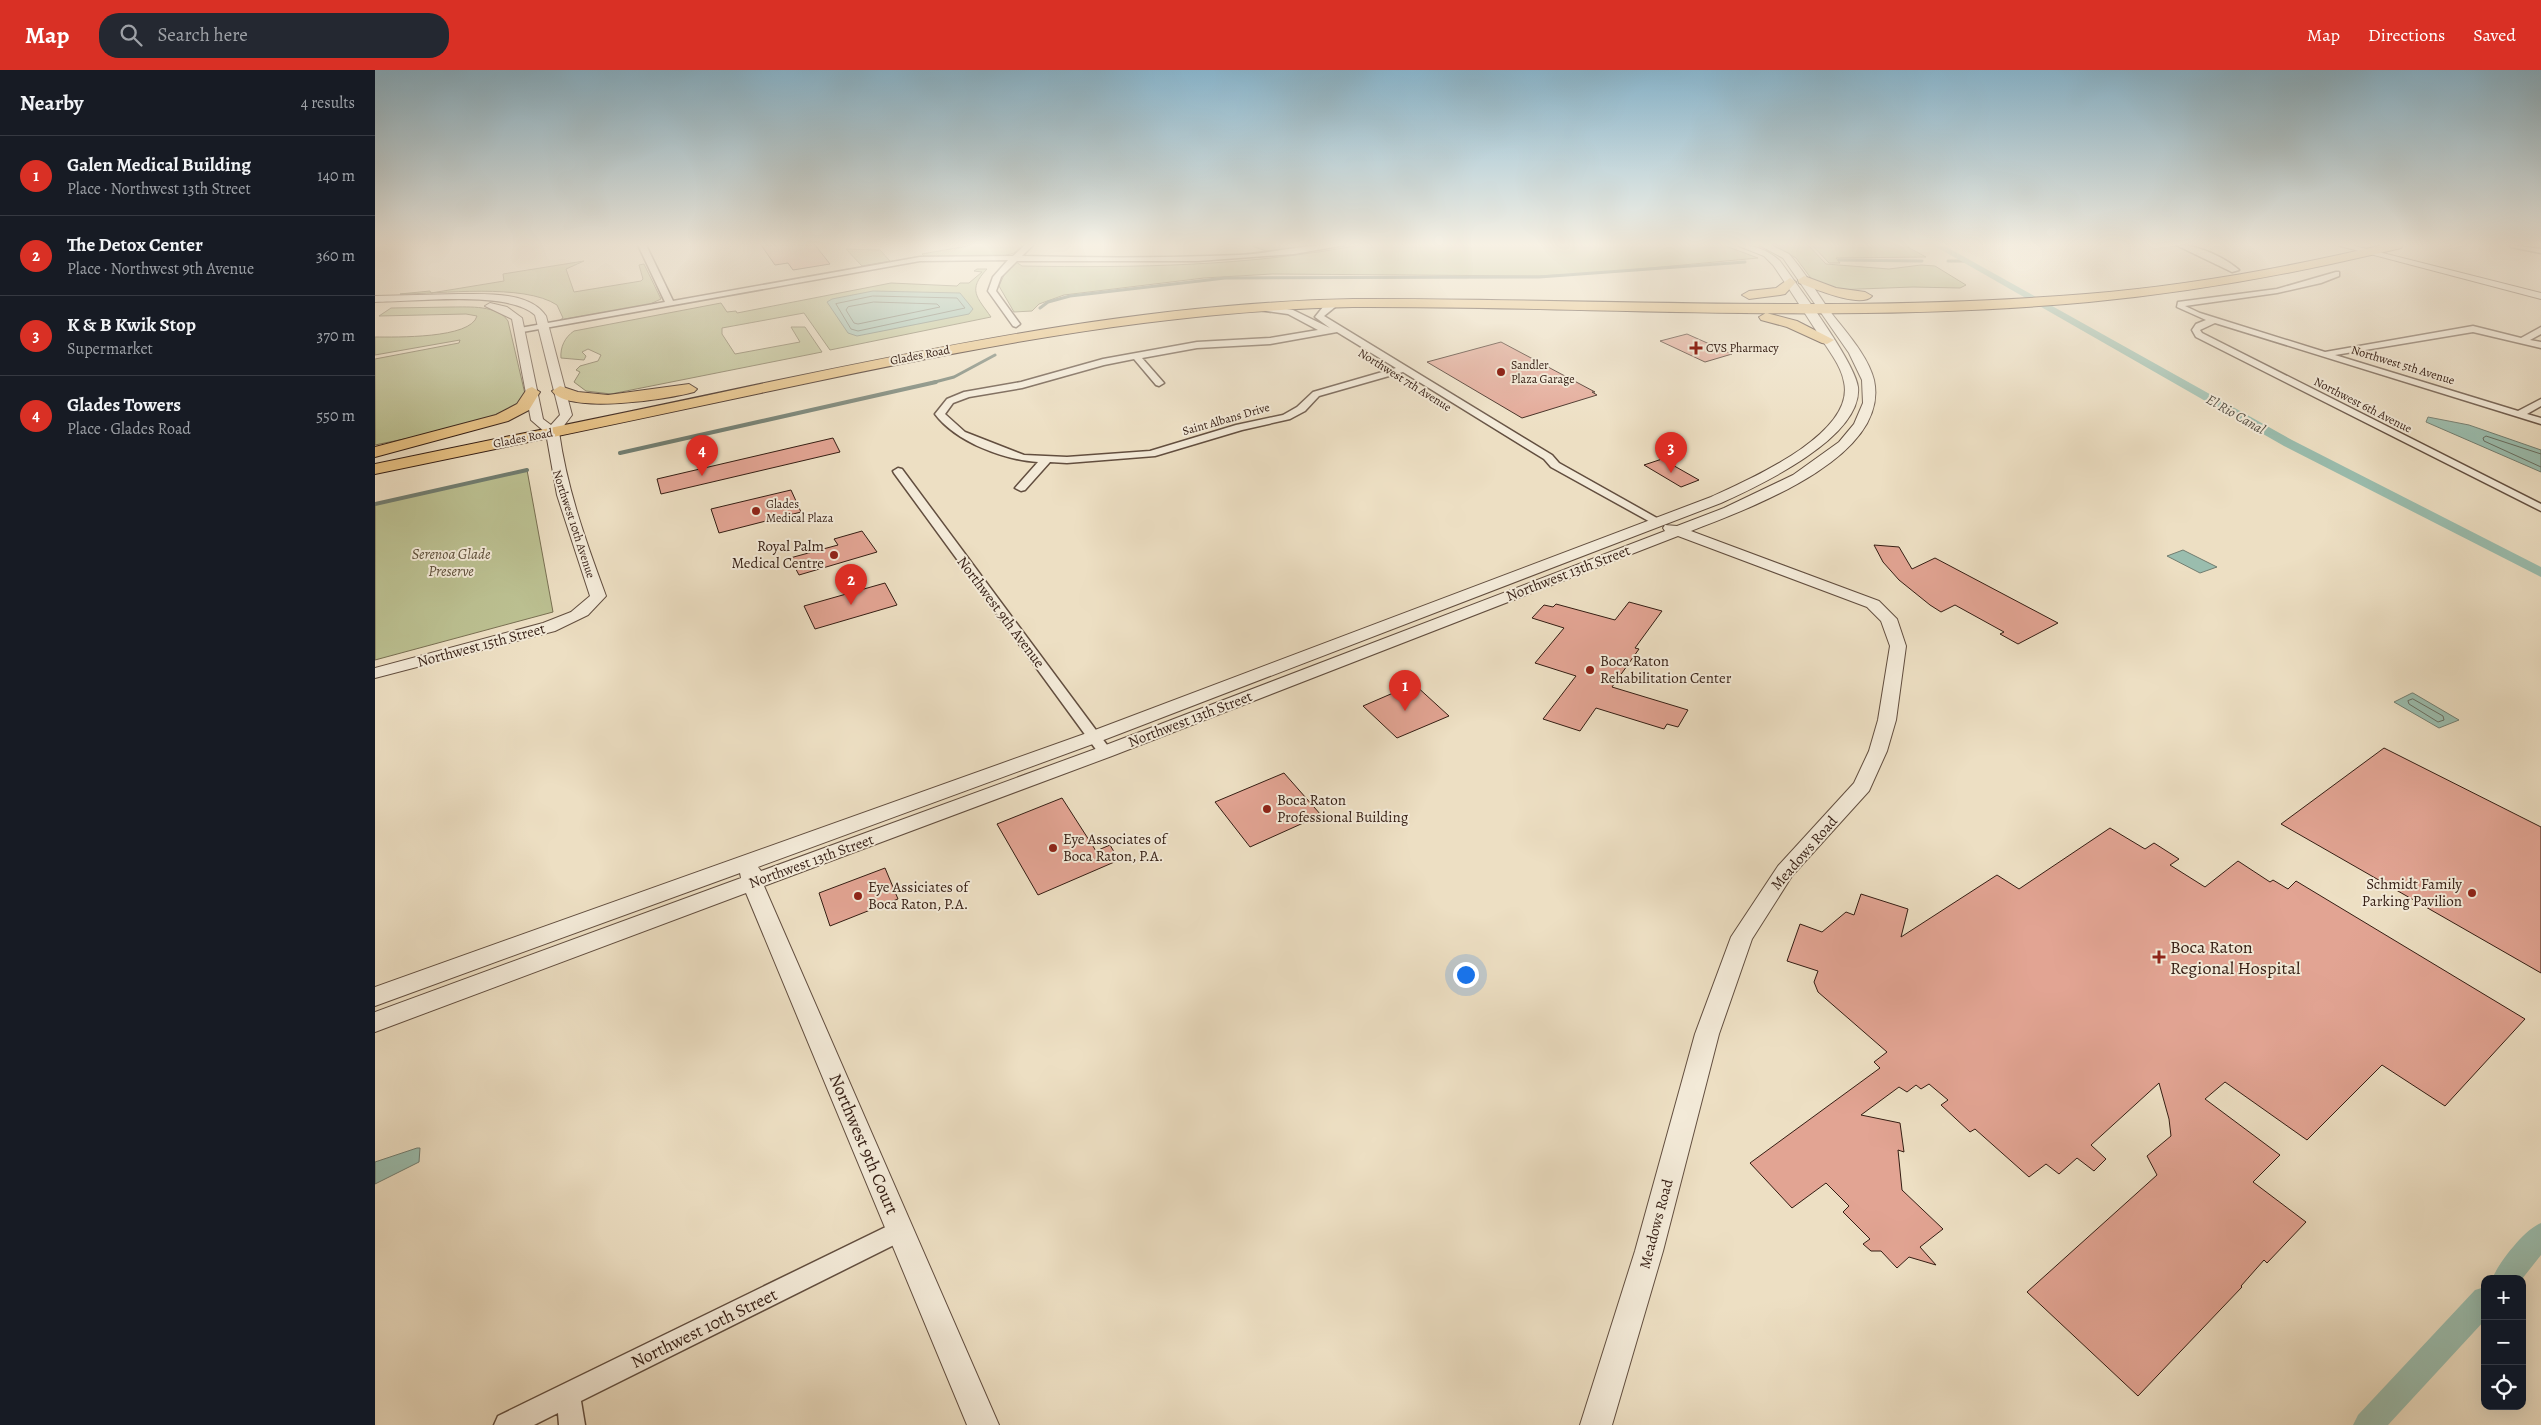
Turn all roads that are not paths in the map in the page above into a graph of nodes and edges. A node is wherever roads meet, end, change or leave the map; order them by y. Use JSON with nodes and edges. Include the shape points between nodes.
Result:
{"nodes":[{"id":1,"x":499,"y":308,"type":"edge"},
{"id":2,"x":533,"y":308,"type":"edge"},
{"id":3,"x":647,"y":308,"type":"edge"},
{"id":4,"x":1005,"y":308,"type":"edge"},
{"id":5,"x":1133,"y":308,"type":"edge"},
{"id":6,"x":1239,"y":308,"type":"edge"},
{"id":7,"x":1261,"y":308,"type":"edge"},
{"id":8,"x":1327,"y":308,"type":"edge"},
{"id":9,"x":1712,"y":308,"type":"edge"},
{"id":10,"x":1806,"y":308,"type":"edge"},
{"id":11,"x":1823,"y":308,"type":"edge"},
{"id":12,"x":2184,"y":308,"type":"edge"},
{"id":13,"x":2215,"y":320,"type":"junction"},
{"id":14,"x":1016,"y":324,"type":"junction"},
{"id":15,"x":545,"y":327,"type":"junction"},
{"id":16,"x":1332,"y":330,"type":"junction"},
{"id":17,"x":2541,"y":330,"type":"edge"},
{"id":18,"x":520,"y":331,"type":"junction"},
{"id":19,"x":1827,"y":340,"type":"junction"},
{"id":20,"x":2523,"y":340,"type":"junction"},
{"id":21,"x":972,"y":345,"type":"junction"},
{"id":22,"x":2541,"y":345,"type":"edge"},
{"id":23,"x":2325,"y":354,"type":"junction"},
{"id":24,"x":1137,"y":357,"type":"junction"},
{"id":25,"x":1403,"y":369,"type":"junction"},
{"id":26,"x":1393,"y":372,"type":"junction"},
{"id":27,"x":1159,"y":383,"type":"dead end"},
{"id":28,"x":703,"y":387,"type":"junction"},
{"id":29,"x":532,"y":392,"type":"junction"},
{"id":30,"x":560,"y":392,"type":"junction"},
{"id":31,"x":2541,"y":402,"type":"edge"},
{"id":32,"x":2519,"y":414,"type":"junction"},
{"id":33,"x":566,"y":415,"type":"junction"},
{"id":34,"x":537,"y":420,"type":"junction"},
{"id":35,"x":2541,"y":421,"type":"edge"},
{"id":36,"x":551,"y":432,"type":"junction"},
{"id":37,"x":375,"y":453,"type":"edge"},
{"id":38,"x":1046,"y":460,"type":"junction"},
{"id":39,"x":1555,"y":464,"type":"junction"},
{"id":40,"x":375,"y":468,"type":"edge"},
{"id":41,"x":897,"y":471,"type":"dead end"},
{"id":42,"x":1021,"y":488,"type":"dead end"},
{"id":43,"x":2541,"y":508,"type":"edge"},
{"id":44,"x":1667,"y":527,"type":"junction"},
{"id":45,"x":585,"y":611,"type":"joint"},
{"id":46,"x":375,"y":673,"type":"edge"},
{"id":47,"x":1099,"y":744,"type":"junction"},
{"id":48,"x":750,"y":872,"type":"junction"},
{"id":49,"x":375,"y":997,"type":"edge"},
{"id":50,"x":375,"y":1022,"type":"edge"},
{"id":51,"x":901,"y":1231,"type":"junction"},
{"id":52,"x":568,"y":1395,"type":"junction"},
{"id":53,"x":507,"y":1425,"type":"edge"},
{"id":54,"x":572,"y":1425,"type":"edge"},
{"id":55,"x":983,"y":1425,"type":"edge"},
{"id":56,"x":1596,"y":1425,"type":"edge"}],
"edges":[{"from":1,"to":18,"type":"street","via":[[517,318]]},
{"from":2,"to":15,"type":"street","via":[[541,314]]},
{"from":3,"to":15,"type":"street"},
{"from":4,"to":14,"type":"street"},
{"from":5,"to":14,"type":"main road","name":"Glades Road"},
{"from":6,"to":21,"type":"main road","name":"Glades Road","via":[[1110,321]]},
{"from":7,"to":16,"type":"street","name":"Northwest 7th Avenue","via":[[1290,312]]},
{"from":8,"to":16,"type":"street","name":"Northwest 7th Avenue","via":[[1319,317]]},
{"from":9,"to":19,"type":"main road","via":[[1780,320]]},
{"from":10,"to":19,"type":"street","name":"Northwest 13th Street"},
{"from":11,"to":44,"type":"street","name":"Northwest 13th Street","via":[[1866,374],[1870,398],[1862,424],[1825,460],[1789,482],[1729,511]]},
{"from":12,"to":13,"type":"street","name":"Northwest 5th Avenue"},
{"from":13,"to":23,"type":"street","name":"Northwest 5th Avenue"},
{"from":13,"to":43,"type":"street","name":"Northwest 6th Avenue","via":[[2199,326],[2196,330],[2199,335]]},
{"from":14,"to":21,"type":"main road","via":[[1013,330]]},
{"from":14,"to":28,"type":"main road","name":"Glades Road"},
{"from":15,"to":18,"type":"street"},
{"from":15,"to":30,"type":"street"},
{"from":16,"to":24,"type":"street","name":"Saint Albans Drive","via":[[1269,341],[1197,344]]},
{"from":16,"to":25,"type":"street","name":"Northwest 7th Avenue"},
{"from":16,"to":26,"type":"street","name":"Northwest 7th Avenue"},
{"from":17,"to":20,"type":"street"},
{"from":18,"to":29,"type":"street"},
{"from":19,"to":44,"type":"street","name":"Northwest 13th Street","via":[[1844,366],[1852,389],[1849,405],[1839,421],[1814,446],[1767,476]]},
{"from":20,"to":22,"type":"street"},
{"from":20,"to":23,"type":"street","via":[[2485,330],[2462,329]]},
{"from":21,"to":36,"type":"main road","name":"Glades Road"},
{"from":23,"to":32,"type":"street","name":"Northwest 5th Avenue"},
{"from":24,"to":27,"type":"street"},
{"from":24,"to":38,"type":"street","name":"Saint Albans Drive","via":[[1093,364],[1022,385],[967,394],[950,401],[941,410],[942,418],[950,426],[974,440],[1014,456]]},
{"from":25,"to":26,"type":"street","name":"Saint Albans Drive"},
{"from":25,"to":39,"type":"street","name":"Northwest 7th Avenue"},
{"from":26,"to":38,"type":"street","name":"Saint Albans Drive","via":[[1316,394],[1301,409],[1286,417],[1217,434],[1163,452]]},
{"from":26,"to":39,"type":"street","name":"Northwest 7th Avenue","via":[[1538,461]]},
{"from":28,"to":30,"type":"main road","via":[[606,400]]},
{"from":28,"to":33,"type":"main road","name":"Glades Road"},
{"from":29,"to":34,"type":"street"},
{"from":29,"to":37,"type":"main road","via":[[523,407],[502,418]]},
{"from":30,"to":33,"type":"street"},
{"from":31,"to":32,"type":"street"},
{"from":32,"to":35,"type":"street","name":"Northwest 5th Avenue"},
{"from":33,"to":34,"type":"main road","name":"Glades Road"},
{"from":33,"to":36,"type":"street"},
{"from":34,"to":36,"type":"street"},
{"from":34,"to":37,"type":"main road","name":"Glades Road"},
{"from":36,"to":40,"type":"main road","name":"Glades Road"},
{"from":36,"to":45,"type":"street","name":"Northwest 10th Avenue","via":[[554,460],[598,596]]},
{"from":38,"to":42,"type":"street"},
{"from":39,"to":44,"type":"street","name":"Northwest 7th Avenue"},
{"from":41,"to":47,"type":"street","name":"Northwest 9th Avenue"},
{"from":44,"to":47,"type":"street","name":"Northwest 13th Street"},
{"from":44,"to":56,"type":"street","name":"Meadows Road","via":[[1873,604],[1889,619],[1898,646],[1885,731],[1862,786],[1785,870],[1753,918],[1733,959],[1707,1034],[1656,1226]]},
{"from":45,"to":46,"type":"street","name":"Northwest 15th Street","via":[[549,627]]},
{"from":47,"to":48,"type":"street","name":"Northwest 13th Street"},
{"from":48,"to":49,"type":"street","name":"Northwest 13th Street"},
{"from":48,"to":50,"type":"street","name":"Northwest 13th Street"},
{"from":48,"to":51,"type":"street","name":"Northwest 9th Court"},
{"from":51,"to":52,"type":"street","name":"Northwest 10th Street"},
{"from":51,"to":55,"type":"street","name":"Northwest 9th Court"},
{"from":52,"to":53,"type":"street","name":"Northwest 10th Street"},
{"from":52,"to":54,"type":"street"}]}
